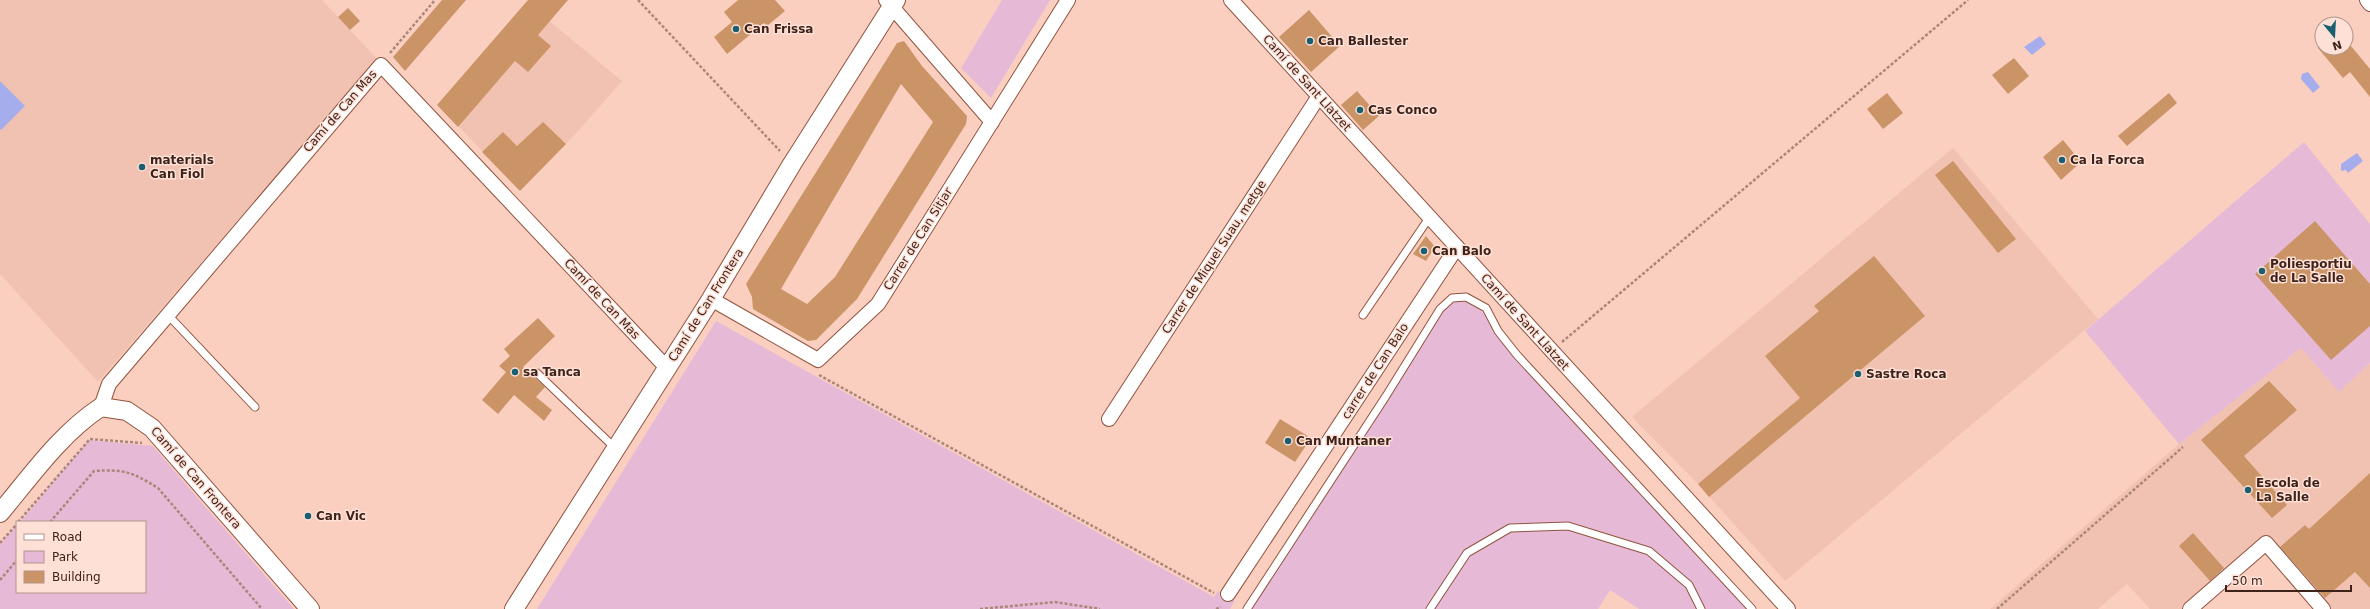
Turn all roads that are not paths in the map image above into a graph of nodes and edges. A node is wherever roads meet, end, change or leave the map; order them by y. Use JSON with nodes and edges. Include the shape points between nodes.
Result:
{"nodes":[{"id":1,"x":1068,"y":0,"type":"edge"},
{"id":2,"x":1231,"y":0,"type":"edge"},
{"id":3,"x":2367,"y":0,"type":"edge"},
{"id":4,"x":891,"y":2,"type":"edge"},
{"id":5,"x":2370,"y":4,"type":"edge"},
{"id":6,"x":1319,"y":96,"type":"junction"},
{"id":7,"x":992,"y":122,"type":"junction"},
{"id":8,"x":1429,"y":218,"type":"junction"},
{"id":9,"x":1457,"y":247,"type":"junction"},
{"id":10,"x":711,"y":299,"type":"junction"},
{"id":11,"x":168,"y":315,"type":"junction"},
{"id":12,"x":1363,"y":315,"type":"dead end"},
{"id":13,"x":667,"y":368,"type":"junction"},
{"id":14,"x":537,"y":373,"type":"dead end"},
{"id":15,"x":101,"y":407,"type":"junction"},
{"id":16,"x":255,"y":407,"type":"dead end"},
{"id":17,"x":1109,"y":419,"type":"dead end"},
{"id":18,"x":616,"y":450,"type":"junction"},
{"id":19,"x":0,"y":513,"type":"edge"},
{"id":20,"x":1228,"y":594,"type":"road end"},
{"id":21,"x":310,"y":609,"type":"edge"},
{"id":22,"x":514,"y":609,"type":"edge"},
{"id":23,"x":1247,"y":609,"type":"edge"},
{"id":24,"x":1430,"y":609,"type":"edge"},
{"id":25,"x":1701,"y":609,"type":"edge"},
{"id":26,"x":1752,"y":609,"type":"edge"},
{"id":27,"x":1788,"y":609,"type":"edge"},
{"id":28,"x":2190,"y":609,"type":"edge"},
{"id":29,"x":2323,"y":609,"type":"edge"}],
"edges":[{"from":1,"to":7,"type":"street","name":"Carrer de Can Sitjar"},
{"from":2,"to":6,"type":"street","name":"Camí de Sant Llatzet"},
{"from":3,"to":5,"type":"street"},
{"from":4,"to":7,"type":"street"},
{"from":4,"to":10,"type":"street","name":"Camí de Can Frontera"},
{"from":6,"to":8,"type":"street","name":"Camí de Sant Llatzet"},
{"from":6,"to":17,"type":"street","name":"Carrer de Miquel Suau, metge"},
{"from":7,"to":10,"type":"street","name":"Carrer de Can Sitjar","via":[[878,304],[818,360]]},
{"from":8,"to":9,"type":"street","name":"Camí de Sant Llatzet"},
{"from":8,"to":12,"type":"lane"},
{"from":9,"to":20,"type":"street","name":"carrer de Can Balo"},
{"from":9,"to":27,"type":"street","name":"Camí de Sant Llatzet"},
{"from":10,"to":13,"type":"street","name":"Camí de Can Frontera"},
{"from":11,"to":13,"type":"street","name":"Camí de Can Mas","via":[[380,64]]},
{"from":11,"to":15,"type":"street","name":"Camí de Can Mas","via":[[109,384]]},
{"from":11,"to":16,"type":"lane"},
{"from":13,"to":18,"type":"street","name":"Camí de Can Frontera"},
{"from":14,"to":18,"type":"lane"},
{"from":15,"to":19,"type":"street","via":[[64,437]]},
{"from":15,"to":21,"type":"street","name":"Camí de Can Frontera","via":[[127,411],[152,428]]},
{"from":18,"to":22,"type":"street","name":"Camí de Can Frontera"},
{"from":23,"to":26,"type":"lane","via":[[1440,309],[1452,298],[1466,297],[1486,308],[1498,331],[1517,355]]},
{"from":24,"to":25,"type":"lane","via":[[1467,553],[1510,528],[1568,526],[1649,551],[1689,585]]},
{"from":28,"to":29,"type":"street","via":[[2266,543]]}]}
